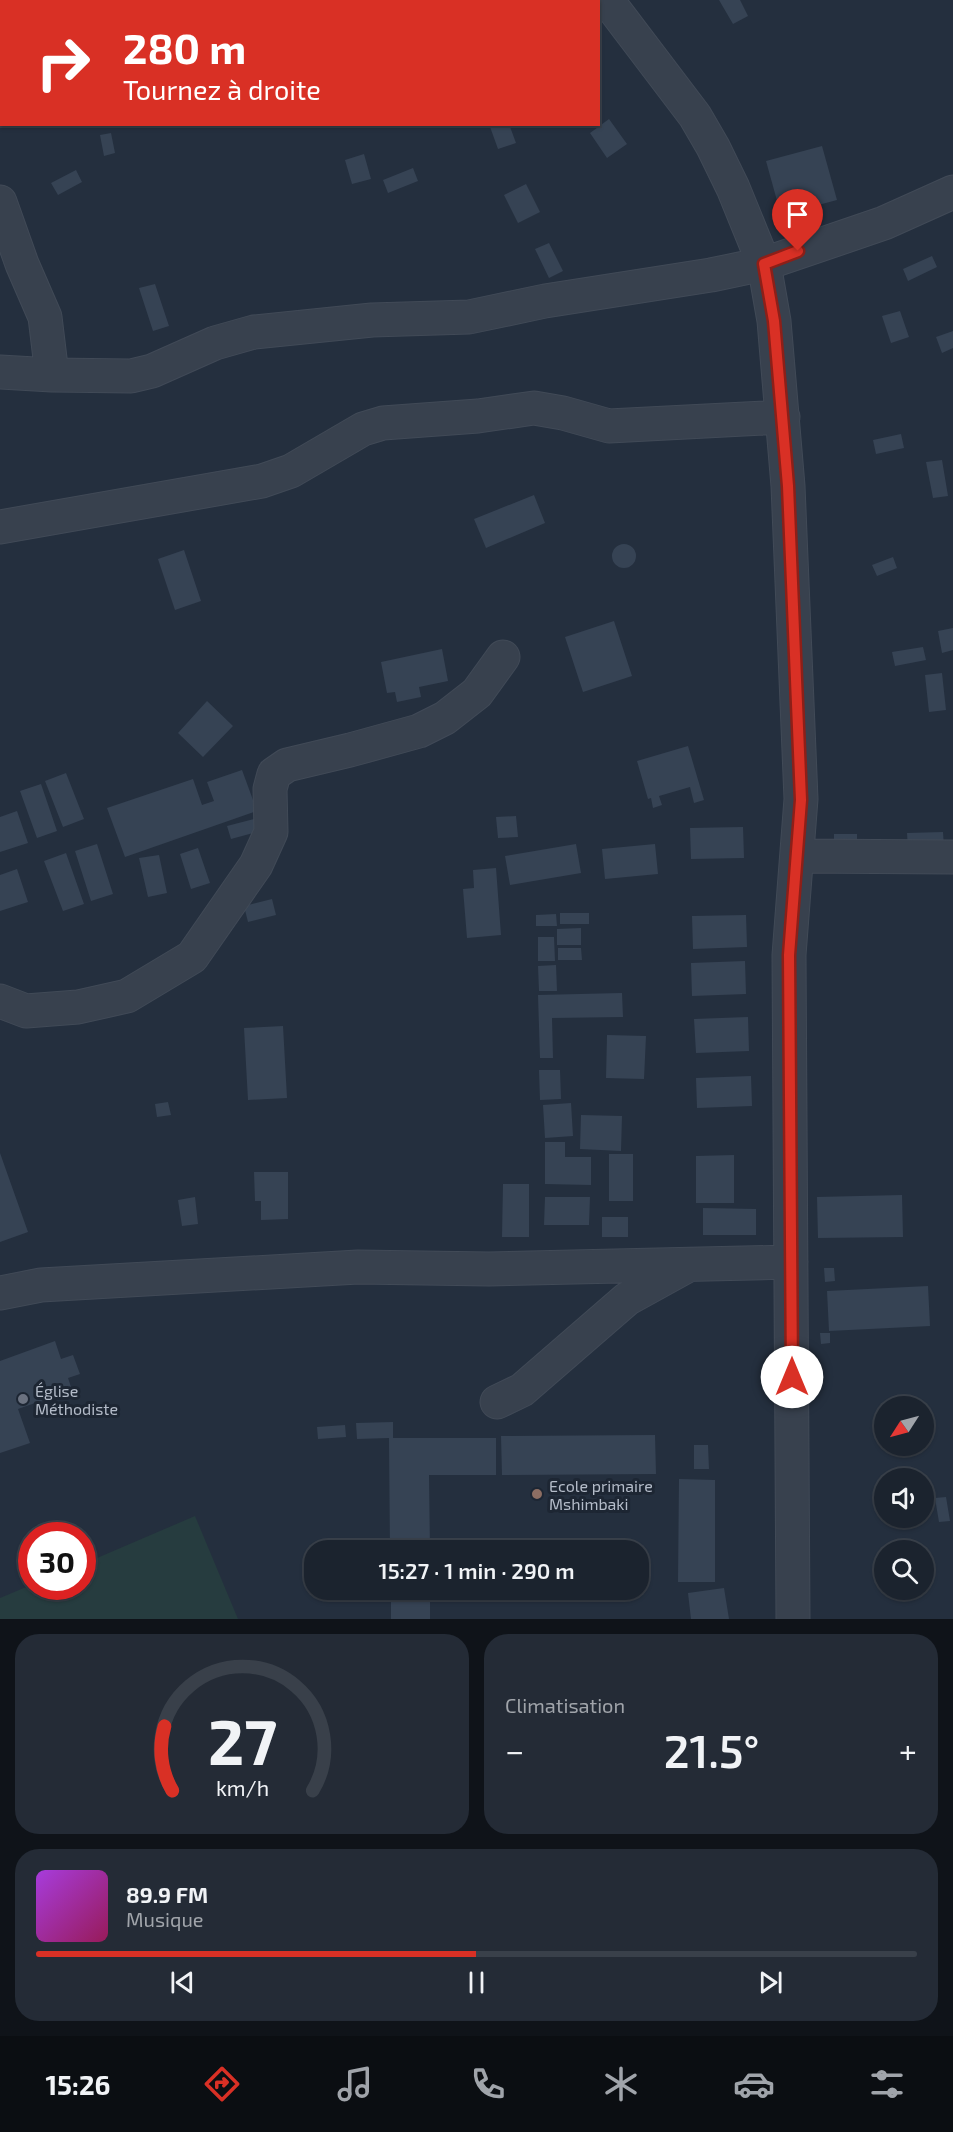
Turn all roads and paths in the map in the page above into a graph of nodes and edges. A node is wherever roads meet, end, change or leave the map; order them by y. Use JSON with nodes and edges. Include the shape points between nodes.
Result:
{"nodes":[{"id":1,"x":607,"y":0,"type":"edge"},
{"id":2,"x":953,"y":192,"type":"edge"},
{"id":3,"x":0,"y":202,"type":"edge"},
{"id":4,"x":764,"y":264,"type":"junction"},
{"id":5,"x":0,"y":372,"type":"edge"},
{"id":6,"x":52,"y":375,"type":"junction"},
{"id":7,"x":783,"y":417,"type":"junction"},
{"id":8,"x":0,"y":527,"type":"edge"},
{"id":9,"x":503,"y":657,"type":"dead end"},
{"id":10,"x":797,"y":856,"type":"junction"},
{"id":11,"x":953,"y":857,"type":"edge"},
{"id":12,"x":0,"y":1001,"type":"edge"},
{"id":13,"x":791,"y":1262,"type":"junction"},
{"id":14,"x":689,"y":1264,"type":"junction"},
{"id":15,"x":0,"y":1293,"type":"edge"},
{"id":16,"x":497,"y":1402,"type":"dead end"},
{"id":17,"x":793,"y":1619,"type":"edge"}],
"edges":[{"from":1,"to":4,"type":"street","via":[[695,116],[733,188]]},
{"from":2,"to":4,"type":"street","via":[[884,223]]},
{"from":3,"to":6,"type":"street","via":[[45,317]]},
{"from":4,"to":6,"type":"street","via":[[469,317],[372,320],[254,332],[131,376]]},
{"from":4,"to":7,"type":"street"},
{"from":5,"to":6,"type":"street"},
{"from":7,"to":8,"type":"street","via":[[609,426],[534,408],[478,417],[383,423],[363,429],[291,471],[262,481]]},
{"from":7,"to":10,"type":"street","via":[[801,800]]},
{"from":9,"to":12,"type":"street","via":[[477,693],[445,718],[419,731],[287,765],[274,774],[270,789],[271,832],[256,865],[192,957],[127,996],[78,1007],[26,1011]]},
{"from":10,"to":11,"type":"street"},
{"from":10,"to":13,"type":"street","via":[[789,955]]},
{"from":13,"to":14,"type":"street"},
{"from":13,"to":17,"type":"street"},
{"from":14,"to":15,"type":"street","via":[[489,1269],[358,1267],[41,1286]]},
{"from":14,"to":16,"type":"street","via":[[627,1299],[522,1390]]}]}
